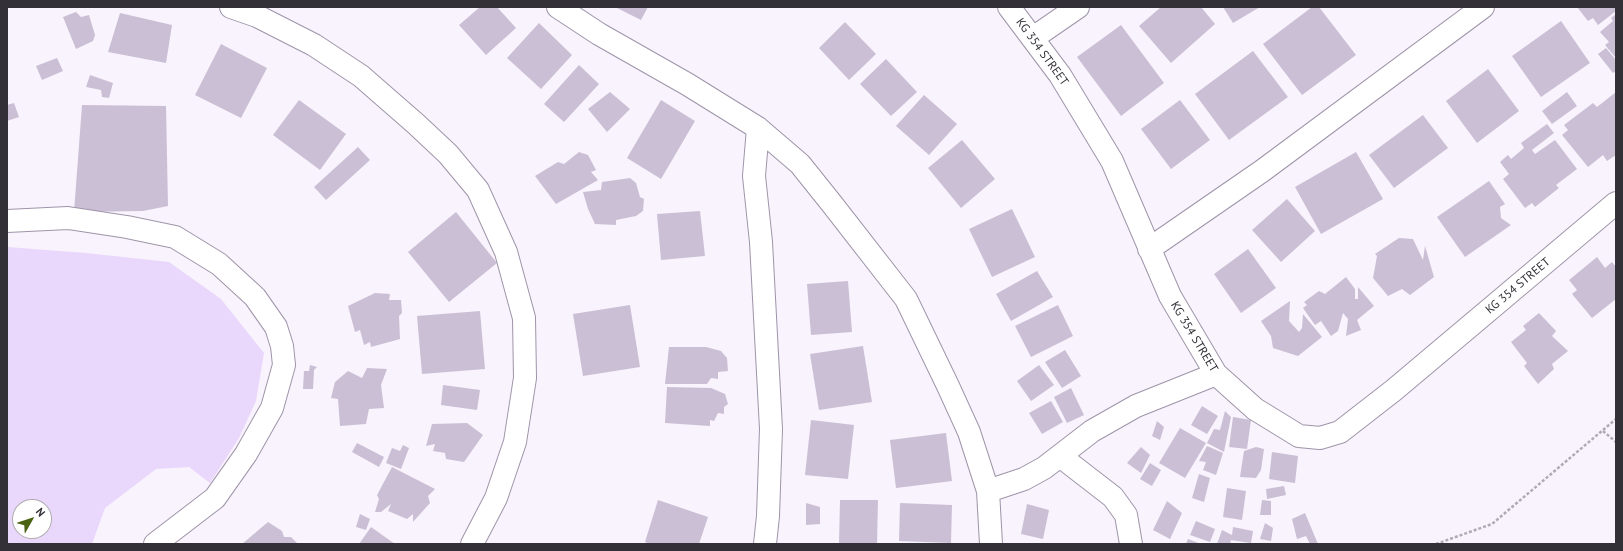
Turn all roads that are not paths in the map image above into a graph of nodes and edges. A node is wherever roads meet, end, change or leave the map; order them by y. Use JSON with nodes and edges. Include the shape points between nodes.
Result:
{"nodes":[{"id":1,"x":231,"y":7,"type":"edge"},
{"id":2,"x":558,"y":7,"type":"edge"},
{"id":3,"x":1009,"y":7,"type":"edge"},
{"id":4,"x":1078,"y":7,"type":"edge"},
{"id":5,"x":1483,"y":7,"type":"edge"},
{"id":6,"x":1033,"y":38,"type":"junction"},
{"id":7,"x":758,"y":128,"type":"junction"},
{"id":8,"x":1616,"y":203,"type":"edge"},
{"id":9,"x":7,"y":220,"type":"edge"},
{"id":10,"x":1149,"y":249,"type":"junction"},
{"id":11,"x":1216,"y":374,"type":"junction"},
{"id":12,"x":1060,"y":456,"type":"junction"},
{"id":13,"x":988,"y":492,"type":"junction"},
{"id":14,"x":155,"y":544,"type":"edge"},
{"id":15,"x":472,"y":544,"type":"edge"},
{"id":16,"x":764,"y":544,"type":"edge"},
{"id":17,"x":991,"y":544,"type":"edge"},
{"id":18,"x":1131,"y":544,"type":"edge"}],
"edges":[{"from":1,"to":15,"type":"street","via":[[258,16],[314,45],[361,76],[416,124],[448,154],[478,190],[503,245],[524,318],[525,378],[515,442],[496,498]]},
{"from":2,"to":7,"type":"street"},
{"from":3,"to":6,"type":"street","name":"KG 354 STREET"},
{"from":4,"to":6,"type":"street"},
{"from":5,"to":10,"type":"street","via":[[1262,171]]},
{"from":6,"to":10,"type":"street","name":"KG 354 STREET","via":[[1060,75],[1112,161]]},
{"from":7,"to":13,"type":"street","via":[[800,164],[906,299],[969,432]]},
{"from":7,"to":16,"type":"street","via":[[754,176],[761,242],[770,429],[768,516]]},
{"from":8,"to":11,"type":"street","name":"KG 354 STREET","via":[[1394,390],[1340,432],[1320,438],[1299,436],[1255,409]]},
{"from":9,"to":14,"type":"street","via":[[68,218],[175,237],[219,264],[255,297],[276,327],[284,365],[272,408],[246,454],[215,498]]},
{"from":10,"to":11,"type":"street","name":"KG 354 STREET","via":[[1170,296]]},
{"from":11,"to":12,"type":"street","via":[[1136,406],[1092,431]]},
{"from":12,"to":13,"type":"street","via":[[1024,479]]},
{"from":12,"to":18,"type":"street","via":[[1112,497],[1126,515]]},
{"from":13,"to":17,"type":"street"}]}
